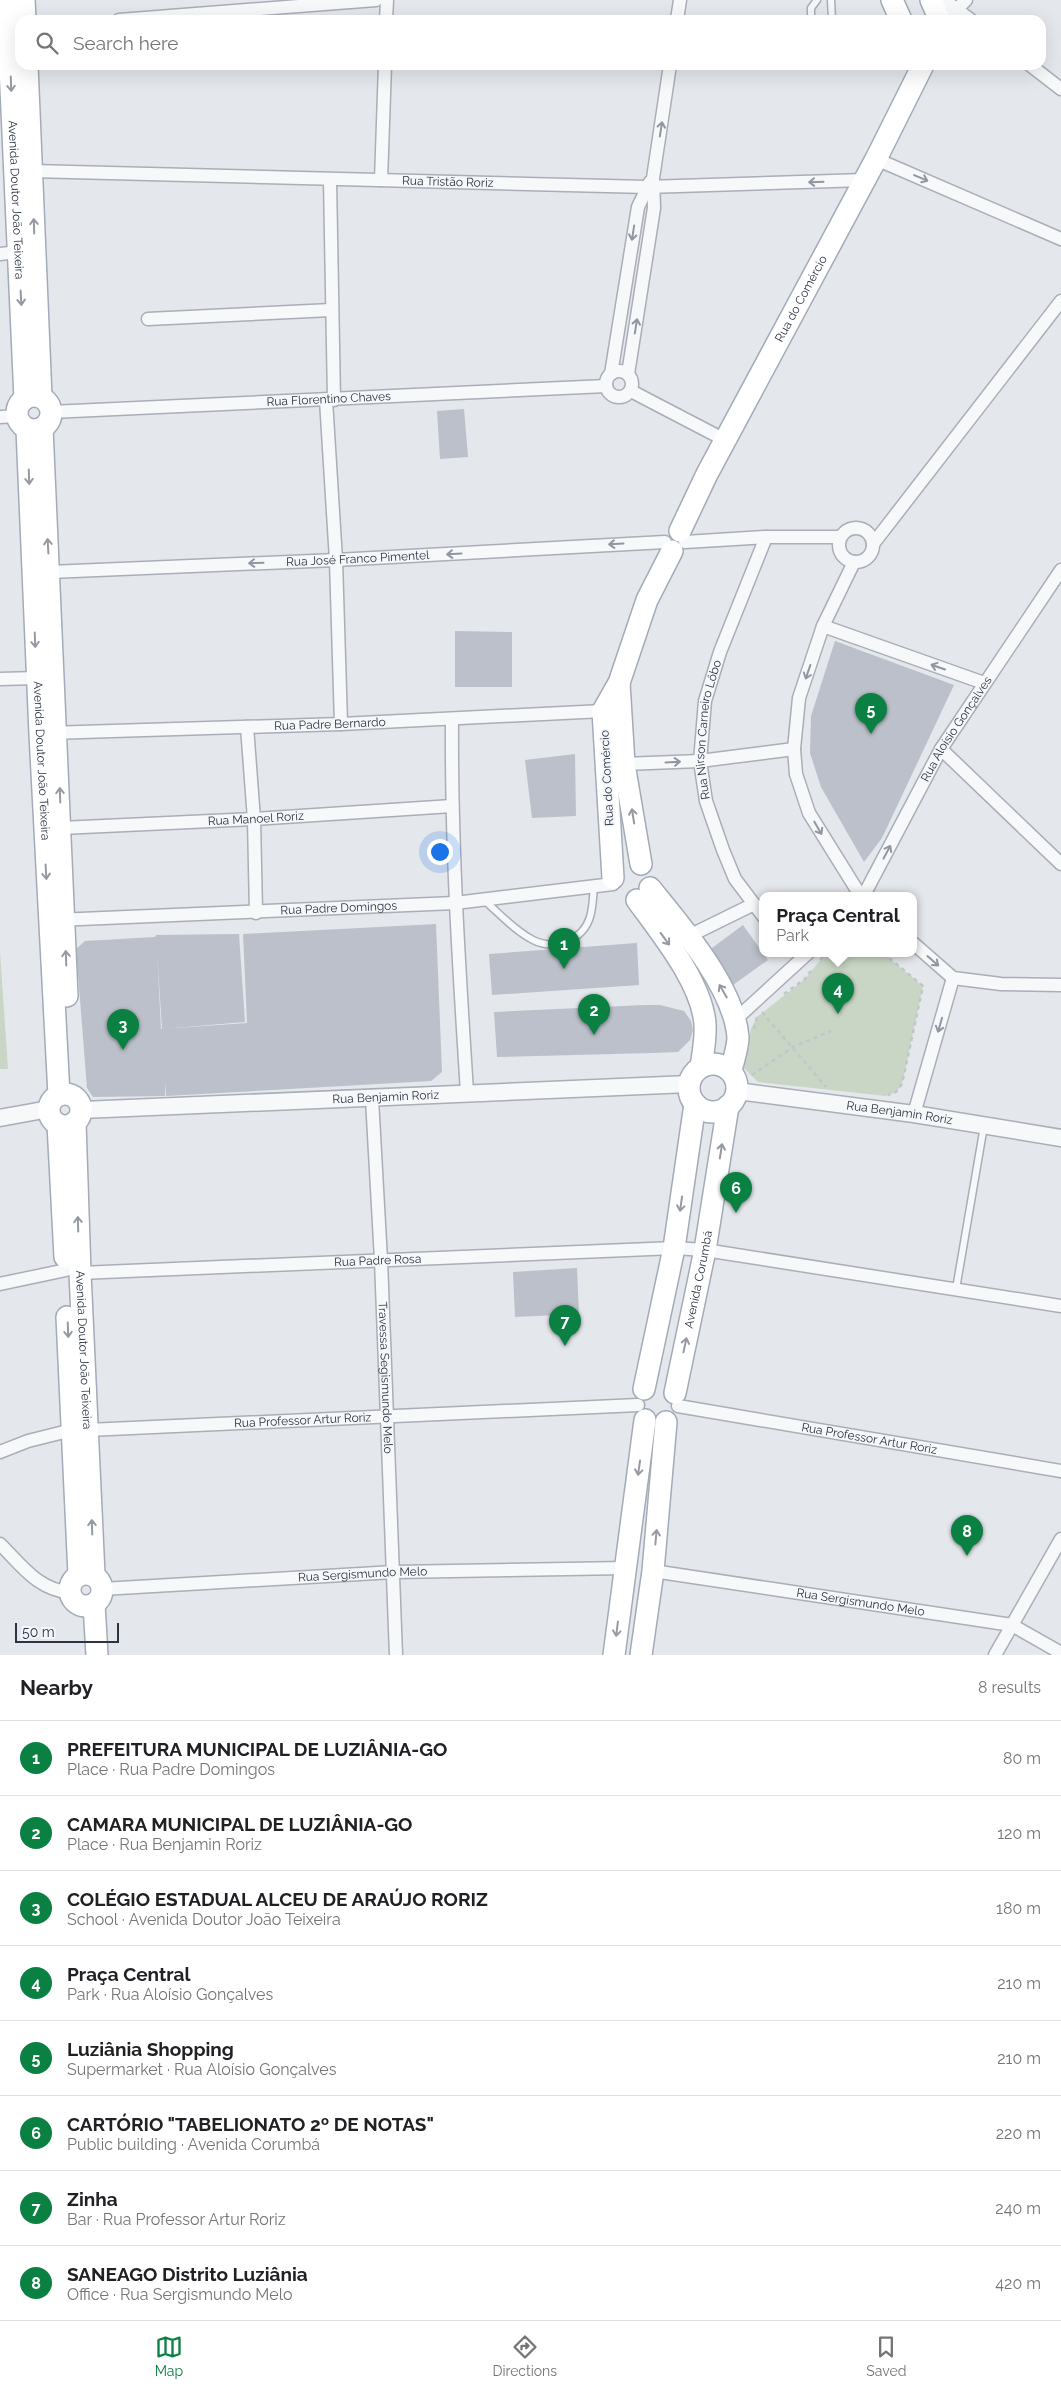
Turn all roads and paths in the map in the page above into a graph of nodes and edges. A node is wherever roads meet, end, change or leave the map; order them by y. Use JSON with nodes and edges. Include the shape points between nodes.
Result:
{"nodes":[{"id":1,"x":7,"y":0,"type":"edge"},
{"id":2,"x":24,"y":0,"type":"edge"},
{"id":3,"x":376,"y":0,"type":"edge"},
{"id":4,"x":387,"y":0,"type":"edge"},
{"id":5,"x":680,"y":0,"type":"edge"},
{"id":6,"x":817,"y":0,"type":"edge"},
{"id":7,"x":831,"y":0,"type":"edge"},
{"id":8,"x":892,"y":0,"type":"edge"},
{"id":9,"x":931,"y":0,"type":"edge"},
{"id":10,"x":944,"y":0,"type":"edge"},
{"id":11,"x":361,"y":1,"type":"edge"},
{"id":12,"x":962,"y":5,"type":"edge"},
{"id":13,"x":18,"y":15,"type":"edge"},
{"id":14,"x":183,"y":15,"type":"edge"},
{"id":15,"x":386,"y":15,"type":"edge"},
{"id":16,"x":678,"y":15,"type":"edge"},
{"id":17,"x":811,"y":15,"type":"edge"},
{"id":18,"x":832,"y":15,"type":"edge"},
{"id":19,"x":899,"y":15,"type":"edge"},
{"id":20,"x":938,"y":15,"type":"edge"},
{"id":21,"x":951,"y":15,"type":"edge"},
{"id":22,"x":13,"y":27,"type":"edge"},
{"id":23,"x":27,"y":70,"type":"edge"},
{"id":24,"x":385,"y":70,"type":"edge"},
{"id":25,"x":669,"y":70,"type":"edge"},
{"id":26,"x":920,"y":70,"type":"edge"},
{"id":27,"x":1036,"y":70,"type":"edge"},
{"id":28,"x":1061,"y":89,"type":"edge"},
{"id":29,"x":876,"y":159,"type":"junction"},
{"id":30,"x":32,"y":171,"type":"junction"},
{"id":31,"x":330,"y":180,"type":"junction"},
{"id":32,"x":381,"y":180,"type":"junction"},
{"id":33,"x":865,"y":180,"type":"junction"},
{"id":34,"x":651,"y":184,"type":"junction"},
{"id":35,"x":1061,"y":239,"type":"edge"},
{"id":36,"x":9,"y":253,"type":"edge"},
{"id":37,"x":1061,"y":301,"type":"edge"},
{"id":38,"x":331,"y":310,"type":"junction"},
{"id":39,"x":148,"y":319,"type":"dead end"},
{"id":40,"x":611,"y":374,"type":"junction"},
{"id":41,"x":628,"y":374,"type":"junction"},
{"id":42,"x":606,"y":386,"type":"junction"},
{"id":43,"x":630,"y":391,"type":"junction"},
{"id":44,"x":330,"y":400,"type":"junction"},
{"id":45,"x":29,"y":414,"type":"edge"},
{"id":46,"x":725,"y":440,"type":"junction"},
{"id":47,"x":766,"y":537,"type":"junction"},
{"id":48,"x":840,"y":537,"type":"junction"},
{"id":49,"x":675,"y":542,"type":"junction"},
{"id":50,"x":873,"y":544,"type":"junction"},
{"id":51,"x":336,"y":560,"type":"junction"},
{"id":52,"x":854,"y":562,"type":"junction"},
{"id":53,"x":1061,"y":570,"type":"edge"},
{"id":54,"x":50,"y":572,"type":"junction"},
{"id":55,"x":823,"y":626,"type":"junction"},
{"id":56,"x":37,"y":678,"type":"junction"},
{"id":57,"x":0,"y":679,"type":"edge"},
{"id":58,"x":619,"y":683,"type":"junction"},
{"id":59,"x":984,"y":683,"type":"junction"},
{"id":60,"x":603,"y":711,"type":"junction"},
{"id":61,"x":452,"y":719,"type":"junction"},
{"id":62,"x":341,"y":724,"type":"junction"},
{"id":63,"x":247,"y":727,"type":"junction"},
{"id":64,"x":48,"y":734,"type":"junction"},
{"id":65,"x":794,"y":749,"type":"junction"},
{"id":66,"x":941,"y":749,"type":"junction"},
{"id":67,"x":700,"y":761,"type":"junction"},
{"id":68,"x":624,"y":764,"type":"junction"},
{"id":69,"x":452,"y":806,"type":"junction"},
{"id":70,"x":254,"y":819,"type":"junction"},
{"id":71,"x":61,"y":828,"type":"junction"},
{"id":72,"x":1059,"y":857,"type":"edge"},
{"id":73,"x":641,"y":864,"type":"junction"},
{"id":74,"x":606,"y":882,"type":"junction"},
{"id":75,"x":858,"y":892,"type":"edge"},
{"id":76,"x":866,"y":892,"type":"edge"},
{"id":77,"x":643,"y":894,"type":"junction"},
{"id":78,"x":484,"y":900,"type":"junction"},
{"id":79,"x":455,"y":904,"type":"junction"},
{"id":80,"x":754,"y":904,"type":"junction"},
{"id":81,"x":759,"y":911,"type":"edge"},
{"id":82,"x":256,"y":913,"type":"junction"},
{"id":83,"x":57,"y":920,"type":"junction"},
{"id":84,"x":689,"y":936,"type":"junction"},
{"id":85,"x":917,"y":946,"type":"edge"},
{"id":86,"x":798,"y":957,"type":"edge"},
{"id":87,"x":823,"y":957,"type":"edge"},
{"id":88,"x":888,"y":957,"type":"edge"},
{"id":89,"x":954,"y":978,"type":"junction"},
{"id":90,"x":1061,"y":985,"type":"edge"},
{"id":91,"x":783,"y":995,"type":"dead end"},
{"id":92,"x":769,"y":1006,"type":"dead end"},
{"id":93,"x":762,"y":1012,"type":"junction"},
{"id":94,"x":736,"y":1019,"type":"junction"},
{"id":95,"x":832,"y":1032,"type":"dead end"},
{"id":96,"x":753,"y":1034,"type":"dead end"},
{"id":97,"x":793,"y":1047,"type":"junction"},
{"id":98,"x":701,"y":1066,"type":"junction"},
{"id":99,"x":740,"y":1071,"type":"junction"},
{"id":100,"x":752,"y":1075,"type":"junction"},
{"id":101,"x":758,"y":1082,"type":"dead end"},
{"id":102,"x":820,"y":1089,"type":"dead end"},
{"id":103,"x":467,"y":1092,"type":"junction"},
{"id":104,"x":692,"y":1094,"type":"junction"},
{"id":105,"x":886,"y":1096,"type":"dead end"},
{"id":106,"x":733,"y":1098,"type":"junction"},
{"id":107,"x":372,"y":1099,"type":"junction"},
{"id":108,"x":66,"y":1109,"type":"junction"},
{"id":109,"x":914,"y":1114,"type":"junction"},
{"id":110,"x":0,"y":1118,"type":"edge"},
{"id":111,"x":984,"y":1125,"type":"junction"},
{"id":112,"x":1061,"y":1138,"type":"edge"},
{"id":113,"x":674,"y":1248,"type":"junction"},
{"id":114,"x":706,"y":1250,"type":"junction"},
{"id":115,"x":381,"y":1260,"type":"junction"},
{"id":116,"x":73,"y":1271,"type":"junction"},
{"id":117,"x":0,"y":1284,"type":"edge"},
{"id":118,"x":956,"y":1290,"type":"junction"},
{"id":119,"x":1061,"y":1306,"type":"edge"},
{"id":120,"x":642,"y":1405,"type":"junction"},
{"id":121,"x":673,"y":1407,"type":"junction"},
{"id":122,"x":387,"y":1416,"type":"junction"},
{"id":123,"x":80,"y":1430,"type":"junction"},
{"id":124,"x":0,"y":1452,"type":"edge"},
{"id":125,"x":1061,"y":1471,"type":"edge"},
{"id":126,"x":1061,"y":1539,"type":"edge"},
{"id":127,"x":0,"y":1544,"type":"edge"},
{"id":128,"x":625,"y":1568,"type":"junction"},
{"id":129,"x":653,"y":1571,"type":"junction"},
{"id":130,"x":394,"y":1572,"type":"junction"},
{"id":131,"x":86,"y":1590,"type":"junction"},
{"id":132,"x":1012,"y":1624,"type":"junction"},
{"id":133,"x":1061,"y":1653,"type":"edge"},
{"id":134,"x":82,"y":1655,"type":"edge"},
{"id":135,"x":96,"y":1655,"type":"edge"},
{"id":136,"x":396,"y":1655,"type":"edge"},
{"id":137,"x":614,"y":1655,"type":"edge"},
{"id":138,"x":641,"y":1655,"type":"edge"},
{"id":139,"x":995,"y":1655,"type":"edge"}],
"edges":[{"from":1,"to":22,"type":"main road","name":"Avenida Doutor João Teixeira"},
{"from":2,"to":13,"type":"main road","name":"Avenida Doutor João Teixeira"},
{"from":3,"to":11,"type":"street"},
{"from":4,"to":15,"type":"street"},
{"from":5,"to":16,"type":"street"},
{"from":6,"to":17,"type":"lane","via":[[811,8]]},
{"from":7,"to":18,"type":"lane"},
{"from":8,"to":19,"type":"main road"},
{"from":9,"to":20,"type":"main road"},
{"from":10,"to":12,"type":"street"},
{"from":11,"to":14,"type":"street"},
{"from":12,"to":21,"type":"street"},
{"from":22,"to":36,"type":"main road","name":"Avenida Doutor João Teixeira","one_way":true},
{"from":23,"to":30,"type":"main road","name":"Avenida Doutor João Teixeira"},
{"from":24,"to":32,"type":"street"},
{"from":34,"to":25,"type":"street","one_way":true},
{"from":26,"to":29,"type":"main road","name":"Rua do Comércio"},
{"from":27,"to":28,"type":"street"},
{"from":29,"to":33,"type":"main road","name":"Rua do Comércio"},
{"from":29,"to":35,"type":"street","one_way":true},
{"from":30,"to":31,"type":"street","name":"Rua Tristão Roriz"},
{"from":45,"to":30,"type":"main road","name":"Avenida Doutor João Teixeira","one_way":true},
{"from":31,"to":32,"type":"street","name":"Rua Tristão Roriz"},
{"from":31,"to":38,"type":"street"},
{"from":32,"to":34,"type":"street","name":"Rua Tristão Roriz"},
{"from":33,"to":34,"type":"street","name":"Rua Tristão Roriz","one_way":true},
{"from":33,"to":46,"type":"main road","name":"Rua do Comércio"},
{"from":34,"to":40,"type":"street","one_way":true,"via":[[638,207]]},
{"from":41,"to":34,"type":"street","one_way":true,"via":[[654,208]]},
{"from":36,"to":45,"type":"main road","name":"Avenida Doutor João Teixeira","one_way":true},
{"from":37,"to":50,"type":"street"},
{"from":38,"to":39,"type":"street"},
{"from":38,"to":44,"type":"street"},
{"from":40,"to":41,"type":"street","via":[[618,371]]},
{"from":40,"to":42,"type":"street"},
{"from":41,"to":43,"type":"street","via":[[632,382]]},
{"from":42,"to":43,"type":"street","via":[[611,394],[619,397]]},
{"from":42,"to":44,"type":"street","name":"Rua Florentino Chaves"},
{"from":43,"to":46,"type":"street"},
{"from":44,"to":45,"type":"street","name":"Rua Florentino Chaves"},
{"from":44,"to":51,"type":"street"},
{"from":54,"to":45,"type":"main road","name":"Avenida Doutor João Teixeira","one_way":true},
{"from":45,"to":56,"type":"main road","name":"Avenida Doutor João Teixeira","one_way":true},
{"from":46,"to":49,"type":"main road","name":"Rua do Comércio"},
{"from":47,"to":48,"type":"street","name":"Rua José Franco Pimentel"},
{"from":47,"to":49,"type":"street","name":"Rua José Franco Pimentel"},
{"from":47,"to":67,"type":"street","name":"Rua Nirson Carneiro Lôbo","via":[[720,652],[705,701]]},
{"from":48,"to":50,"type":"street","via":[[848,530],[859,528],[868,533]]},
{"from":48,"to":52,"type":"street","via":[[841,553]]},
{"from":49,"to":51,"type":"street","name":"Rua José Franco Pimentel","one_way":true},
{"from":49,"to":58,"type":"main road","name":"Rua do Comércio","via":[[647,600]]},
{"from":50,"to":52,"type":"street","via":[[866,559]]},
{"from":51,"to":54,"type":"street","name":"Rua José Franco Pimentel","one_way":true},
{"from":51,"to":62,"type":"street"},
{"from":52,"to":55,"type":"street"},
{"from":53,"to":59,"type":"street","name":"Rua Aloísio Gonçalves"},
{"from":54,"to":64,"type":"main road","name":"Avenida Doutor João Teixeira"},
{"from":59,"to":55,"type":"street","one_way":true},
{"from":55,"to":65,"type":"street","one_way":true,"via":[[799,698]]},
{"from":56,"to":57,"type":"street"},
{"from":56,"to":64,"type":"main road","name":"Avenida Doutor João Teixeira"},
{"from":58,"to":60,"type":"main road","name":"Rua do Comércio"},
{"from":58,"to":68,"type":"main road","name":"Rua do Comércio"},
{"from":59,"to":66,"type":"street","name":"Rua Aloísio Gonçalves"},
{"from":60,"to":61,"type":"street","name":"Rua Padre Bernardo"},
{"from":60,"to":74,"type":"main road","name":"Rua do Comércio"},
{"from":61,"to":62,"type":"street","name":"Rua Padre Bernardo"},
{"from":61,"to":69,"type":"street"},
{"from":62,"to":63,"type":"street","name":"Rua Padre Bernardo"},
{"from":63,"to":64,"type":"street","name":"Rua Padre Bernardo"},
{"from":63,"to":70,"type":"street"},
{"from":71,"to":64,"type":"main road","name":"Avenida Doutor João Teixeira","one_way":true},
{"from":64,"to":83,"type":"main road","name":"Avenida Doutor João Teixeira","one_way":true},
{"from":65,"to":67,"type":"street"},
{"from":65,"to":75,"type":"street","one_way":true,"via":[[796,774],[809,813]]},
{"from":66,"to":72,"type":"street"},
{"from":76,"to":66,"type":"street","name":"Rua Aloísio Gonçalves","one_way":true},
{"from":68,"to":67,"type":"street","one_way":true},
{"from":67,"to":80,"type":"street","name":"Rua Nirson Carneiro Lôbo","via":[[706,801],[723,850],[735,879]]},
{"from":73,"to":68,"type":"main road","name":"Rua do Comércio","one_way":true},
{"from":69,"to":70,"type":"street","name":"Rua Manoel Roriz"},
{"from":69,"to":79,"type":"street"},
{"from":70,"to":71,"type":"street","name":"Rua Manoel Roriz"},
{"from":70,"to":82,"type":"street"},
{"from":71,"to":83,"type":"main road","name":"Avenida Doutor João Teixeira"},
{"from":73,"to":74,"type":"main road","via":[[624,864]]},
{"from":73,"to":77,"type":"main road","via":[[651,877]]},
{"from":74,"to":77,"type":"main road","via":[[618,895],[630,901]]},
{"from":74,"to":78,"type":"street","name":"Rua Padre Domingos"},
{"from":74,"to":78,"type":"lane","via":[[586,927],[563,943],[535,941]]},
{"from":77,"to":84,"type":"main road","name":"Avenida Corumbá"},
{"from":77,"to":98,"type":"main road","one_way":true,"via":[[701,1002],[705,1025]]},
{"from":78,"to":79,"type":"street","name":"Rua Padre Domingos"},
{"from":79,"to":82,"type":"street","name":"Rua Padre Domingos"},
{"from":79,"to":103,"type":"street"},
{"from":80,"to":81,"type":"street","name":"Rua Nirson Carneiro Lôbo"},
{"from":80,"to":84,"type":"street"},
{"from":82,"to":83,"type":"street","name":"Rua Padre Domingos"},
{"from":83,"to":108,"type":"main road","name":"Avenida Doutor João Teixeira"},
{"from":94,"to":84,"type":"main road","name":"Avenida Corumbá","one_way":true,"via":[[725,994]]},
{"from":85,"to":89,"type":"street","one_way":true},
{"from":86,"to":94,"type":"street"},
{"from":87,"to":91,"type":"path","via":[[805,979]]},
{"from":88,"to":105,"type":"path","via":[[923,986],[902,1084],[896,1092]]},
{"from":89,"to":90,"type":"street","via":[[1001,984]]},
{"from":89,"to":109,"type":"street","one_way":true},
{"from":92,"to":93,"type":"path"},
{"from":93,"to":96,"type":"path","via":[[757,1017]]},
{"from":93,"to":97,"type":"path"},
{"from":94,"to":99,"type":"main road","name":"Avenida Corumbá"},
{"from":95,"to":97,"type":"path"},
{"from":97,"to":100,"type":"path"},
{"from":97,"to":102,"type":"path","via":[[828,1090]]},
{"from":98,"to":99,"type":"main road","via":[[711,1063]]},
{"from":98,"to":104,"type":"main road","via":[[693,1074]]},
{"from":99,"to":100,"type":"path"},
{"from":99,"to":106,"type":"main road","name":"Avenida Corumbá"},
{"from":100,"to":101,"type":"path"},
{"from":103,"to":104,"type":"street","name":"Rua Benjamin Roriz"},
{"from":103,"to":107,"type":"street","name":"Rua Benjamin Roriz"},
{"from":104,"to":106,"type":"main road","via":[[704,1110],[715,1112]]},
{"from":104,"to":113,"type":"main road","one_way":true},
{"from":106,"to":109,"type":"street","name":"Rua Benjamin Roriz"},
{"from":114,"to":106,"type":"main road","name":"Avenida Corumbá","one_way":true},
{"from":107,"to":108,"type":"street","name":"Rua Benjamin Roriz"},
{"from":107,"to":115,"type":"street","name":"Travessa Segismundo Melo"},
{"from":108,"to":110,"type":"street","name":"Rua Benjamin Roriz"},
{"from":108,"to":116,"type":"main road","name":"Avenida Doutor João Teixeira"},
{"from":109,"to":111,"type":"street","name":"Rua Benjamin Roriz"},
{"from":111,"to":112,"type":"street","name":"Rua Benjamin Roriz"},
{"from":111,"to":118,"type":"lane"},
{"from":113,"to":114,"type":"street","name":"Rua Padre Rosa"},
{"from":113,"to":115,"type":"street","name":"Rua Padre Rosa"},
{"from":113,"to":120,"type":"main road"},
{"from":114,"to":118,"type":"street"},
{"from":121,"to":114,"type":"main road","name":"Avenida Corumbá","one_way":true},
{"from":115,"to":116,"type":"street","name":"Rua Padre Rosa"},
{"from":115,"to":122,"type":"street","name":"Travessa Segismundo Melo"},
{"from":116,"to":117,"type":"street","name":"Rua Padre Rosa"},
{"from":116,"to":123,"type":"main road","name":"Avenida Doutor João Teixeira"},
{"from":118,"to":119,"type":"street"},
{"from":120,"to":121,"type":"main road","via":[[656,1424]]},
{"from":120,"to":121,"type":"main road","via":[[654,1384],[666,1385]]},
{"from":120,"to":122,"type":"street","name":"Rua Professor Artur Roriz"},
{"from":120,"to":128,"type":"main road","one_way":true},
{"from":121,"to":125,"type":"street","name":"Rua Professor Artur Roriz"},
{"from":129,"to":121,"type":"main road","name":"Avenida Corumbá","one_way":true},
{"from":122,"to":123,"type":"street","name":"Rua Professor Artur Roriz"},
{"from":122,"to":130,"type":"street","name":"Travessa Segismundo Melo"},
{"from":123,"to":124,"type":"street","name":"Rua Professor Artur Roriz"},
{"from":123,"to":131,"type":"main road","name":"Avenida Doutor João Teixeira"},
{"from":126,"to":132,"type":"street"},
{"from":127,"to":131,"type":"street","name":"Rua Sergismundo Melo","via":[[44,1586],[55,1591]]},
{"from":128,"to":130,"type":"street","name":"Rua Sergismundo Melo"},
{"from":128,"to":137,"type":"main road","one_way":true},
{"from":129,"to":132,"type":"street","name":"Rua Sergismundo Melo"},
{"from":129,"to":138,"type":"main road","name":"Avenida Corumbá"},
{"from":130,"to":131,"type":"street","name":"Rua Sergismundo Melo"},
{"from":130,"to":136,"type":"street","name":"Travessa Segismundo Melo"},
{"from":131,"to":134,"type":"main road","name":"Avenida Doutor João Teixeira"},
{"from":131,"to":135,"type":"main road","name":"Avenida Doutor João Teixeira"},
{"from":132,"to":133,"type":"street","name":"Rua Sergismundo Melo"},
{"from":132,"to":139,"type":"street"}]}
